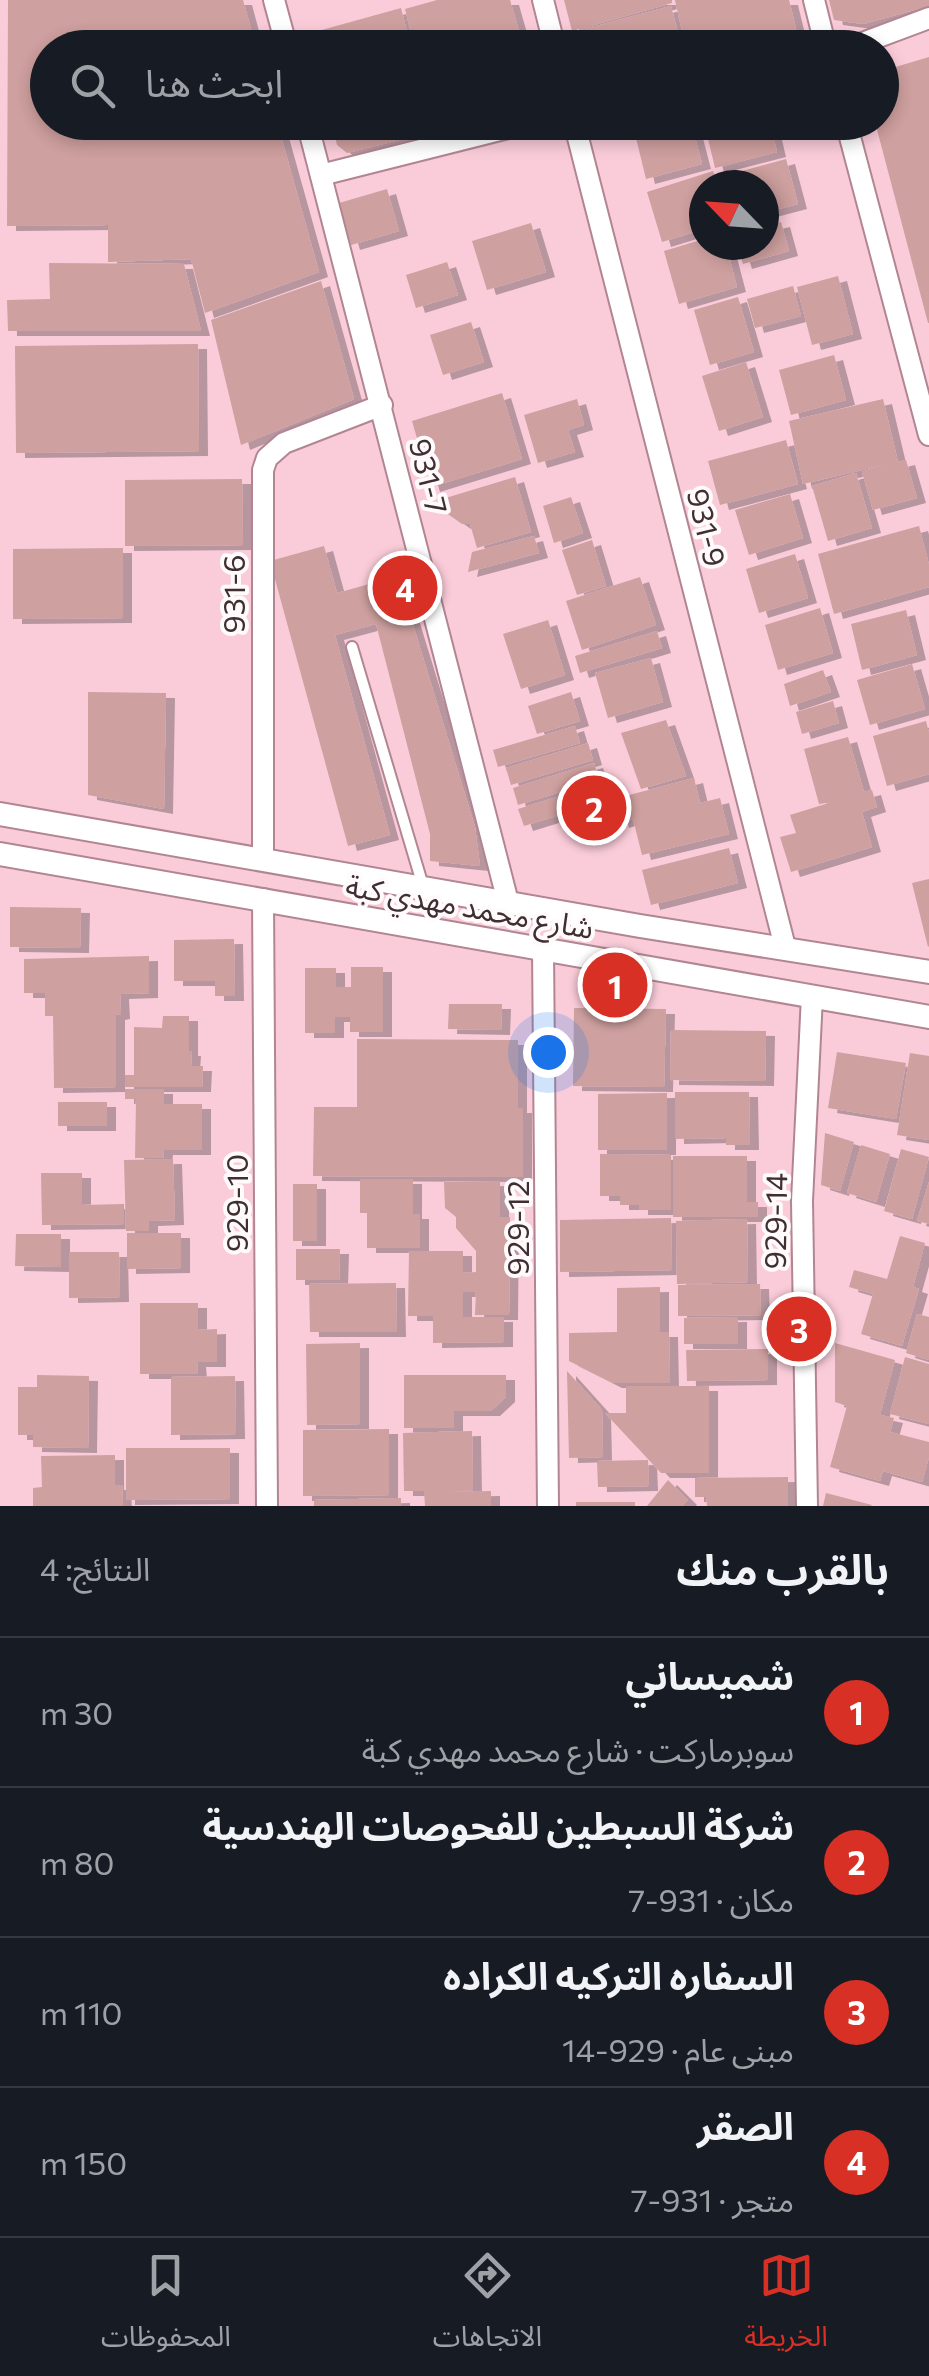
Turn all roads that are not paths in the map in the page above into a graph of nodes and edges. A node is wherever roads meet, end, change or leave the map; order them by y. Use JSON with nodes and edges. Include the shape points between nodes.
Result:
{"nodes":[{"id":1,"x":274,"y":0,"type":"edge"},
{"id":2,"x":543,"y":0,"type":"edge"},
{"id":3,"x":814,"y":0,"type":"edge"},
{"id":4,"x":929,"y":18,"type":"edge"},
{"id":5,"x":282,"y":30,"type":"edge"},
{"id":6,"x":550,"y":30,"type":"edge"},
{"id":7,"x":822,"y":30,"type":"edge"},
{"id":8,"x":897,"y":30,"type":"edge"},
{"id":9,"x":312,"y":140,"type":"edge"},
{"id":10,"x":461,"y":140,"type":"edge"},
{"id":11,"x":579,"y":140,"type":"edge"},
{"id":12,"x":851,"y":140,"type":"edge"},
{"id":13,"x":322,"y":175,"type":"junction"},
{"id":14,"x":382,"y":405,"type":"junction"},
{"id":15,"x":929,"y":435,"type":"edge"},
{"id":16,"x":352,"y":647,"type":"dead end"},
{"id":17,"x":0,"y":814,"type":"edge"},
{"id":18,"x":0,"y":854,"type":"edge"},
{"id":19,"x":263,"y":859,"type":"junction"},
{"id":20,"x":423,"y":887,"type":"junction"},
{"id":21,"x":263,"y":899,"type":"junction"},
{"id":22,"x":508,"y":902,"type":"junction"},
{"id":23,"x":640,"y":926,"type":"junction"},
{"id":24,"x":784,"y":947,"type":"junction"},
{"id":25,"x":544,"y":949,"type":"junction"},
{"id":26,"x":623,"y":964,"type":"junction"},
{"id":27,"x":929,"y":972,"type":"edge"},
{"id":28,"x":812,"y":996,"type":"junction"},
{"id":29,"x":929,"y":1017,"type":"edge"},
{"id":30,"x":267,"y":1506,"type":"edge"},
{"id":31,"x":548,"y":1506,"type":"edge"},
{"id":32,"x":807,"y":1506,"type":"edge"}],
"edges":[{"from":1,"to":5,"type":"street"},
{"from":2,"to":6,"type":"street"},
{"from":3,"to":7,"type":"street"},
{"from":4,"to":8,"type":"street"},
{"from":9,"to":13,"type":"street","name":"931-7"},
{"from":10,"to":13,"type":"street"},
{"from":11,"to":24,"type":"street","name":"931-9"},
{"from":12,"to":15,"type":"street"},
{"from":13,"to":14,"type":"street","name":"931-7"},
{"from":14,"to":19,"type":"street","name":"931-6","via":[[284,443],[262,470]]},
{"from":14,"to":22,"type":"street","name":"931-7"},
{"from":16,"to":20,"type":"lane"},
{"from":17,"to":19,"type":"street","name":"شارع محمد مهدي كبة"},
{"from":18,"to":21,"type":"street","name":"شارع محمد مهدي كبة"},
{"from":19,"to":20,"type":"street","name":"شارع محمد مهدي كبة"},
{"from":20,"to":22,"type":"street","name":"شارع محمد مهدي كبة"},
{"from":21,"to":25,"type":"street","name":"شارع محمد مهدي كبة"},
{"from":21,"to":30,"type":"street","name":"929-10"},
{"from":22,"to":23,"type":"street","name":"شارع محمد مهدي كبة"},
{"from":23,"to":24,"type":"street","name":"شارع محمد مهدي كبة"},
{"from":23,"to":26,"type":"street"},
{"from":24,"to":27,"type":"street","name":"شارع محمد مهدي كبة"},
{"from":25,"to":26,"type":"street","name":"شارع محمد مهدي كبة"},
{"from":25,"to":31,"type":"street","name":"929-12"},
{"from":26,"to":28,"type":"street","name":"شارع محمد مهدي كبة"},
{"from":28,"to":29,"type":"street","name":"شارع محمد مهدي كبة"},
{"from":28,"to":32,"type":"street","name":"929-14","via":[[802,1201]]}]}
